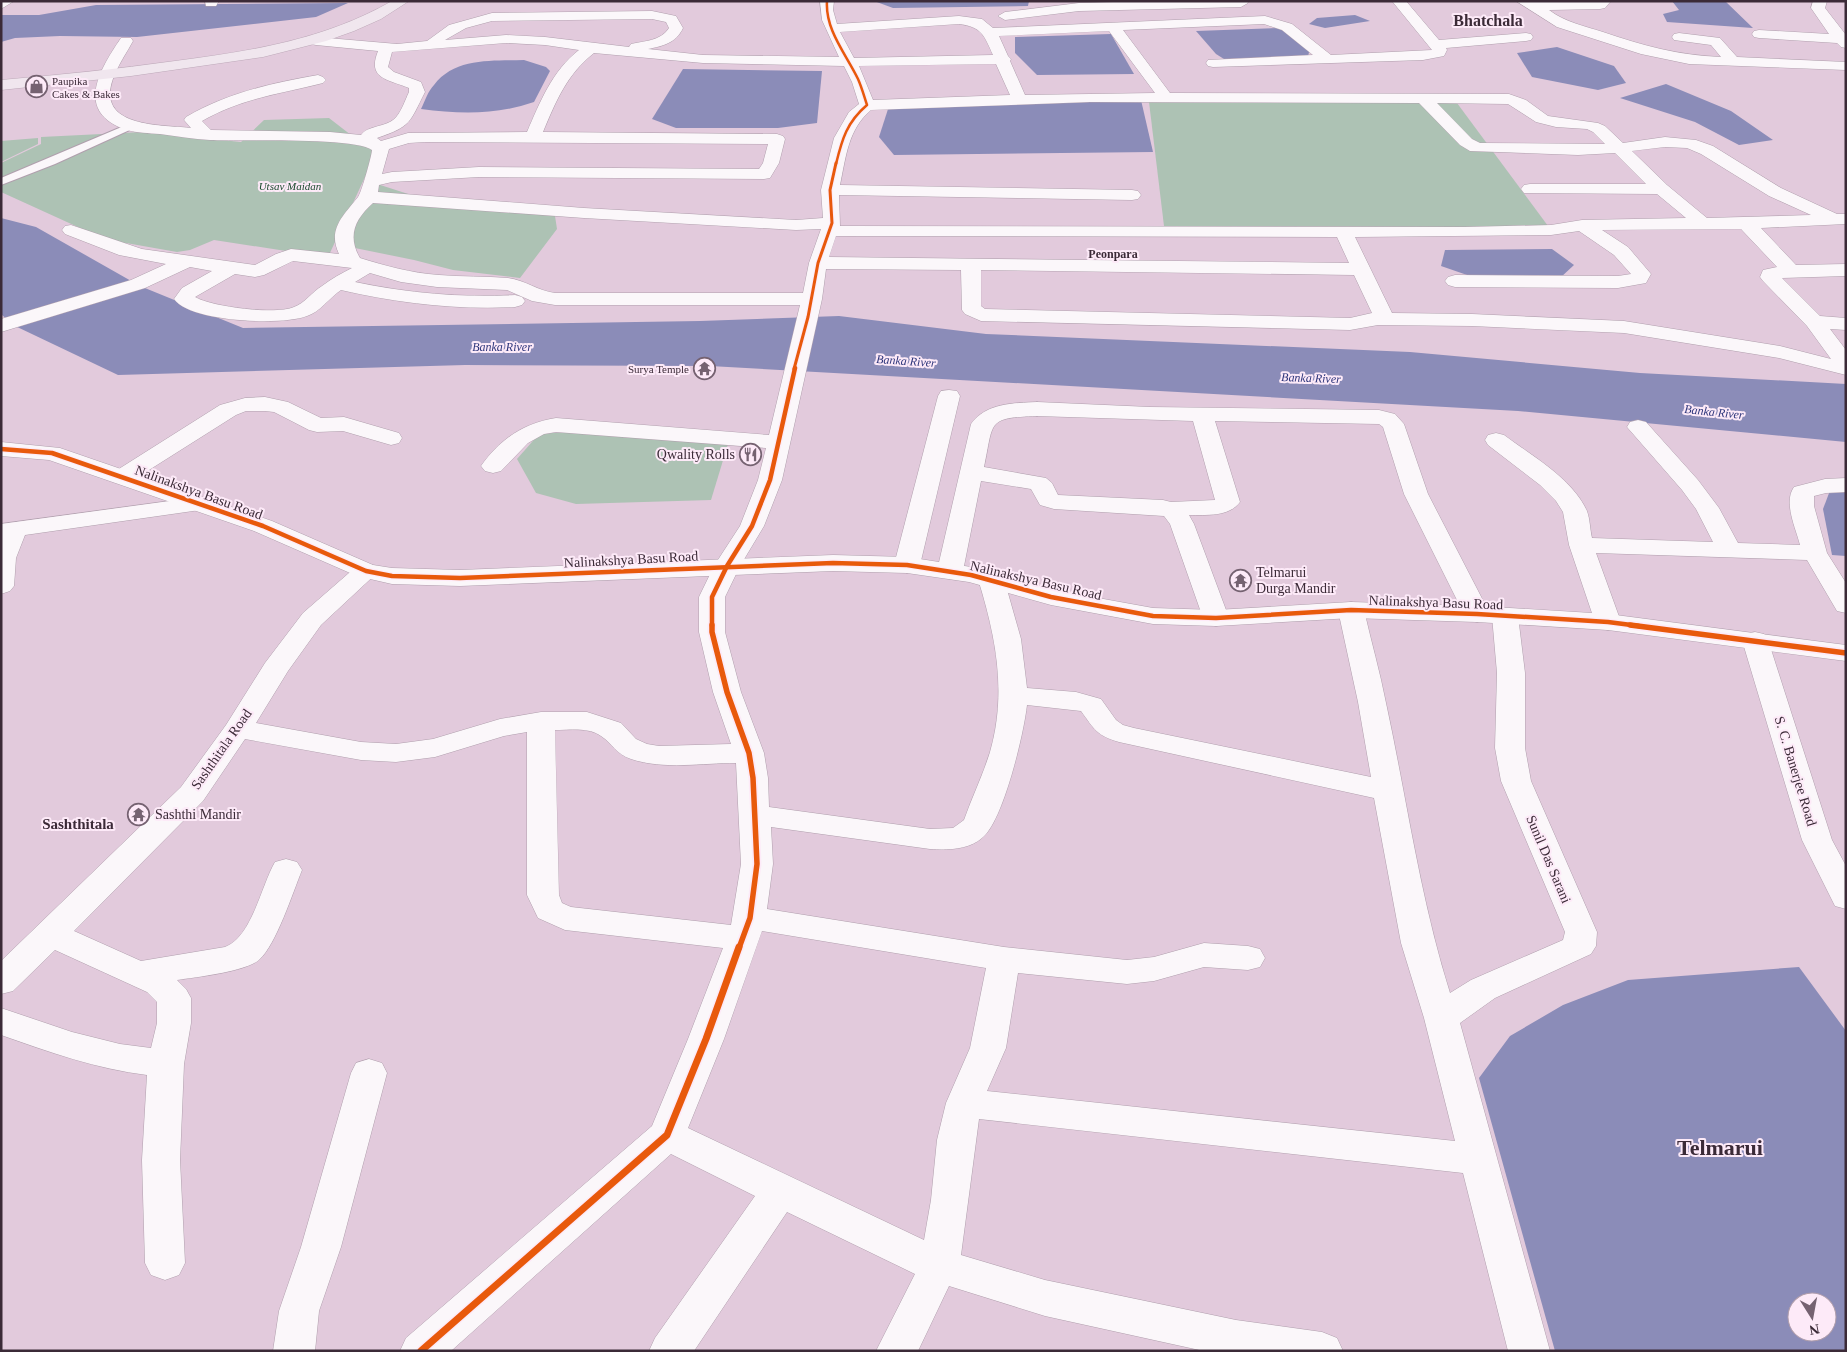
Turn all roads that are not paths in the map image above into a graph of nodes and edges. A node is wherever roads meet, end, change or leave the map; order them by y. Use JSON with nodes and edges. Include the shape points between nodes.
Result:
{"nodes":[{"id":1,"x":7,"y":1,"type":"edge"},
{"id":2,"x":402,"y":1,"type":"edge"},
{"id":3,"x":827,"y":1,"type":"edge"},
{"id":4,"x":1399,"y":1,"type":"edge"},
{"id":5,"x":1604,"y":1,"type":"edge"},
{"id":6,"x":1820,"y":1,"type":"edge"},
{"id":7,"x":1213,"y":2,"type":"edge"},
{"id":8,"x":1243,"y":2,"type":"edge"},
{"id":9,"x":1118,"y":3,"type":"edge"},
{"id":10,"x":1153,"y":3,"type":"edge"},
{"id":11,"x":1529,"y":3,"type":"edge"},
{"id":12,"x":1,"y":5,"type":"edge"},
{"id":13,"x":1058,"y":5,"type":"edge"},
{"id":14,"x":1259,"y":20,"type":"junction"},
{"id":15,"x":977,"y":22,"type":"junction"},
{"id":16,"x":832,"y":28,"type":"junction"},
{"id":17,"x":1114,"y":28,"type":"junction"},
{"id":18,"x":990,"y":32,"type":"junction"},
{"id":19,"x":1759,"y":34,"type":"dead end"},
{"id":20,"x":1526,"y":37,"type":"dead end"},
{"id":21,"x":1679,"y":37,"type":"dead end"},
{"id":22,"x":126,"y":41,"type":"dead end"},
{"id":23,"x":316,"y":41,"type":"junction"},
{"id":24,"x":1844,"y":41,"type":"edge"},
{"id":25,"x":431,"y":44,"type":"junction"},
{"id":26,"x":1435,"y":45,"type":"junction"},
{"id":27,"x":387,"y":47,"type":"junction"},
{"id":28,"x":591,"y":48,"type":"junction"},
{"id":29,"x":616,"y":51,"type":"junction"},
{"id":30,"x":1004,"y":59,"type":"junction"},
{"id":31,"x":1327,"y":59,"type":"junction"},
{"id":32,"x":850,"y":62,"type":"junction"},
{"id":33,"x":1213,"y":63,"type":"dead end"},
{"id":34,"x":1734,"y":63,"type":"junction"},
{"id":35,"x":1846,"y":66,"type":"edge"},
{"id":36,"x":108,"y":74,"type":"junction"},
{"id":37,"x":318,"y":80,"type":"dead end"},
{"id":38,"x":1,"y":85,"type":"edge"},
{"id":39,"x":1165,"y":96,"type":"junction"},
{"id":40,"x":1020,"y":98,"type":"junction"},
{"id":41,"x":1423,"y":98,"type":"junction"},
{"id":42,"x":867,"y":104,"type":"junction"},
{"id":43,"x":131,"y":126,"type":"junction"},
{"id":44,"x":207,"y":135,"type":"junction"},
{"id":45,"x":533,"y":136,"type":"junction"},
{"id":46,"x":355,"y":140,"type":"junction"},
{"id":47,"x":378,"y":147,"type":"junction"},
{"id":48,"x":1620,"y":148,"type":"junction"},
{"id":49,"x":1,"y":182,"type":"edge"},
{"id":50,"x":1530,"y":189,"type":"dead end"},
{"id":51,"x":1661,"y":189,"type":"junction"},
{"id":52,"x":370,"y":190,"type":"junction"},
{"id":53,"x":830,"y":190,"type":"junction"},
{"id":54,"x":1132,"y":195,"type":"dead end"},
{"id":55,"x":1701,"y":222,"type":"junction"},
{"id":56,"x":1746,"y":223,"type":"junction"},
{"id":57,"x":1843,"y":223,"type":"edge"},
{"id":58,"x":1582,"y":225,"type":"junction"},
{"id":59,"x":831,"y":227,"type":"junction"},
{"id":60,"x":71,"y":230,"type":"dead end"},
{"id":61,"x":1344,"y":233,"type":"junction"},
{"id":62,"x":188,"y":261,"type":"junction"},
{"id":63,"x":818,"y":263,"type":"junction"},
{"id":64,"x":360,"y":264,"type":"junction"},
{"id":65,"x":970,"y":264,"type":"junction"},
{"id":66,"x":231,"y":268,"type":"junction"},
{"id":67,"x":1362,"y":269,"type":"junction"},
{"id":68,"x":1846,"y":270,"type":"edge"},
{"id":69,"x":1791,"y":271,"type":"junction"},
{"id":70,"x":1455,"y":281,"type":"dead end"},
{"id":71,"x":338,"y":284,"type":"junction"},
{"id":72,"x":538,"y":297,"type":"junction"},
{"id":73,"x":810,"y":308,"type":"junction"},
{"id":74,"x":1378,"y":319,"type":"junction"},
{"id":75,"x":1814,"y":322,"type":"junction"},
{"id":76,"x":4,"y":324,"type":"edge"},
{"id":77,"x":1846,"y":324,"type":"edge"},
{"id":78,"x":1846,"y":364,"type":"edge"},
{"id":79,"x":1846,"y":369,"type":"edge"},
{"id":80,"x":949,"y":396,"type":"dead end"},
{"id":81,"x":1202,"y":414,"type":"junction"},
{"id":82,"x":1638,"y":427,"type":"dead end"},
{"id":83,"x":391,"y":438,"type":"dead end"},
{"id":84,"x":1496,"y":440,"type":"dead end"},
{"id":85,"x":778,"y":442,"type":"junction"},
{"id":86,"x":1,"y":450,"type":"edge"},
{"id":87,"x":493,"y":466,"type":"dead end"},
{"id":88,"x":971,"y":472,"type":"junction"},
{"id":89,"x":122,"y":477,"type":"junction"},
{"id":90,"x":1846,"y":485,"type":"edge"},
{"id":91,"x":199,"y":504,"type":"junction"},
{"id":92,"x":1171,"y":509,"type":"junction"},
{"id":93,"x":8,"y":530,"type":"edge"},
{"id":94,"x":1581,"y":545,"type":"junction"},
{"id":95,"x":1729,"y":549,"type":"junction"},
{"id":96,"x":1815,"y":552,"type":"junction"},
{"id":97,"x":907,"y":565,"type":"junction"},
{"id":98,"x":727,"y":566,"type":"junction"},
{"id":99,"x":366,"y":571,"type":"junction"},
{"id":100,"x":950,"y":571,"type":"junction"},
{"id":101,"x":991,"y":579,"type":"junction"},
{"id":102,"x":1,"y":586,"type":"edge"},
{"id":103,"x":1846,"y":605,"type":"edge"},
{"id":104,"x":1351,"y":610,"type":"junction"},
{"id":105,"x":1491,"y":615,"type":"junction"},
{"id":106,"x":1216,"y":618,"type":"junction"},
{"id":107,"x":1608,"y":622,"type":"junction"},
{"id":108,"x":1755,"y":640,"type":"junction"},
{"id":109,"x":1846,"y":653,"type":"edge"},
{"id":110,"x":1013,"y":694,"type":"junction"},
{"id":111,"x":541,"y":721,"type":"junction"},
{"id":112,"x":238,"y":729,"type":"junction"},
{"id":113,"x":749,"y":753,"type":"junction"},
{"id":114,"x":1389,"y":791,"type":"junction"},
{"id":115,"x":756,"y":815,"type":"junction"},
{"id":116,"x":286,"y":870,"type":"dead end"},
{"id":117,"x":1846,"y":898,"type":"edge"},
{"id":118,"x":746,"y":928,"type":"junction"},
{"id":119,"x":52,"y":934,"type":"junction"},
{"id":120,"x":1248,"y":958,"type":"dead end"},
{"id":121,"x":1004,"y":959,"type":"junction"},
{"id":122,"x":137,"y":974,"type":"junction"},
{"id":123,"x":1,"y":982,"type":"edge"},
{"id":124,"x":1441,"y":1018,"type":"junction"},
{"id":125,"x":1,"y":1021,"type":"edge"},
{"id":126,"x":166,"y":1064,"type":"junction"},
{"id":127,"x":369,"y":1073,"type":"dead end"},
{"id":128,"x":964,"y":1103,"type":"junction"},
{"id":129,"x":667,"y":1135,"type":"junction"},
{"id":130,"x":1479,"y":1159,"type":"junction"},
{"id":131,"x":780,"y":1190,"type":"junction"},
{"id":132,"x":165,"y":1263,"type":"dead end"},
{"id":133,"x":938,"y":1266,"type":"junction"},
{"id":134,"x":294,"y":1351,"type":"edge"},
{"id":135,"x":421,"y":1351,"type":"edge"},
{"id":136,"x":670,"y":1351,"type":"edge"},
{"id":137,"x":897,"y":1351,"type":"edge"},
{"id":138,"x":1322,"y":1351,"type":"edge"},
{"id":139,"x":1529,"y":1351,"type":"edge"}],
"edges":[{"from":1,"to":12,"type":"street"},
{"from":2,"to":23,"type":"highway","via":[[358,25]]},
{"from":3,"to":16,"type":"street","via":[[825,9]]},
{"from":4,"to":26,"type":"street"},
{"from":5,"to":11,"type":"street","via":[[1592,6]]},
{"from":6,"to":24,"type":"street","via":[[1818,8]]},
{"from":7,"to":8,"type":"street"},
{"from":7,"to":10,"type":"street"},
{"from":8,"to":14,"type":"street"},
{"from":9,"to":10,"type":"street"},
{"from":9,"to":13,"type":"street"},
{"from":11,"to":34,"type":"street","via":[[1562,24],[1646,51],[1689,60]]},
{"from":13,"to":15,"type":"street"},
{"from":14,"to":17,"type":"street"},
{"from":14,"to":31,"type":"street","via":[[1287,27]]},
{"from":15,"to":16,"type":"street","via":[[959,20]]},
{"from":15,"to":18,"type":"street"},
{"from":16,"to":32,"type":"street"},
{"from":17,"to":18,"type":"street"},
{"from":17,"to":39,"type":"street"},
{"from":18,"to":30,"type":"street"},
{"from":19,"to":24,"type":"street"},
{"from":20,"to":26,"type":"street"},
{"from":21,"to":34,"type":"street","via":[[1714,41]]},
{"from":22,"to":36,"type":"street"},
{"from":23,"to":27,"type":"street"},
{"from":23,"to":36,"type":"highway","via":[[254,55]]},
{"from":25,"to":27,"type":"street"},
{"from":25,"to":28,"type":"street","via":[[506,39]]},
{"from":25,"to":29,"type":"street","via":[[456,26],[500,17],[652,15],[671,19],[676,28],[667,40]]},
{"from":26,"to":31,"type":"street","via":[[1440,50],[1432,55]]},
{"from":27,"to":46,"type":"street","via":[[381,68],[389,75],[416,85],[418,92],[402,120],[393,127]]},
{"from":28,"to":29,"type":"street"},
{"from":28,"to":45,"type":"street","via":[[565,70]]},
{"from":29,"to":32,"type":"street","via":[[703,58]]},
{"from":30,"to":32,"type":"street"},
{"from":30,"to":40,"type":"street"},
{"from":31,"to":33,"type":"street"},
{"from":32,"to":42,"type":"street"},
{"from":34,"to":35,"type":"street"},
{"from":36,"to":38,"type":"highway"},
{"from":36,"to":43,"type":"street","via":[[102,93],[104,106],[114,118]]},
{"from":37,"to":44,"type":"street","via":[[278,86],[210,109],[192,120]]},
{"from":39,"to":40,"type":"street"},
{"from":39,"to":41,"type":"street"},
{"from":40,"to":42,"type":"street"},
{"from":41,"to":48,"type":"street","via":[[1518,101],[1541,119],[1594,126]]},
{"from":41,"to":48,"type":"street","via":[[1476,148]]},
{"from":42,"to":53,"type":"street","via":[[855,115],[842,138]]},
{"from":43,"to":44,"type":"street"},
{"from":43,"to":49,"type":"lane"},
{"from":44,"to":46,"type":"street"},
{"from":45,"to":47,"type":"street","via":[[408,138]]},
{"from":45,"to":52,"type":"street","via":[[777,139],[764,174],[479,172],[392,176]]},
{"from":46,"to":47,"type":"street","via":[[371,141]]},
{"from":47,"to":52,"type":"street","via":[[381,149]]},
{"from":48,"to":51,"type":"street"},
{"from":48,"to":57,"type":"street","via":[[1665,142],[1690,143],[1708,150],[1775,192]]},
{"from":50,"to":51,"type":"street"},
{"from":51,"to":55,"type":"street"},
{"from":52,"to":59,"type":"street","via":[[671,218]]},
{"from":52,"to":64,"type":"street","via":[[347,222],[342,240],[345,250]]},
{"from":53,"to":54,"type":"street"},
{"from":53,"to":59,"type":"street"},
{"from":55,"to":56,"type":"street"},
{"from":55,"to":58,"type":"street"},
{"from":56,"to":57,"type":"street"},
{"from":56,"to":69,"type":"street"},
{"from":58,"to":61,"type":"street","via":[[1551,230]]},
{"from":58,"to":70,"type":"street","via":[[1620,251],[1641,274],[1639,279],[1618,282]]},
{"from":59,"to":61,"type":"street"},
{"from":59,"to":63,"type":"street"},
{"from":60,"to":62,"type":"street","via":[[126,251]]},
{"from":61,"to":67,"type":"street"},
{"from":62,"to":66,"type":"street"},
{"from":62,"to":76,"type":"street","via":[[138,284]]},
{"from":63,"to":65,"type":"street"},
{"from":63,"to":73,"type":"street"},
{"from":64,"to":66,"type":"street","via":[[301,255],[283,258],[255,271]]},
{"from":64,"to":71,"type":"street"},
{"from":64,"to":72,"type":"street","via":[[437,281],[509,284]]},
{"from":65,"to":67,"type":"street"},
{"from":65,"to":74,"type":"street","via":[[970,306],[981,314],[1350,324]]},
{"from":66,"to":71,"type":"street","via":[[189,292],[184,299],[220,311],[279,317],[302,311]]},
{"from":67,"to":74,"type":"street","via":[[1382,313]]},
{"from":68,"to":69,"type":"street"},
{"from":69,"to":75,"type":"street","via":[[1775,272],[1770,277]]},
{"from":71,"to":72,"type":"street","via":[[394,295],[472,302]]},
{"from":72,"to":73,"type":"street"},
{"from":73,"to":85,"type":"street"},
{"from":74,"to":79,"type":"street","via":[[1624,327],[1780,352]]},
{"from":75,"to":77,"type":"street"},
{"from":75,"to":78,"type":"street"},
{"from":80,"to":97,"type":"street"},
{"from":81,"to":88,"type":"street","via":[[1037,409],[991,415],[982,424]]},
{"from":81,"to":92,"type":"street","via":[[1228,502],[1215,507]]},
{"from":81,"to":105,"type":"street","via":[[1370,416],[1387,419],[1393,424],[1416,494]]},
{"from":82,"to":95,"type":"street","via":[[1690,485],[1707,508]]},
{"from":83,"to":89,"type":"street","via":[[344,424],[317,425],[280,407],[245,405],[228,410]]},
{"from":84,"to":94,"type":"street","via":[[1566,497],[1575,512]]},
{"from":85,"to":87,"type":"street","via":[[541,426],[516,441]]},
{"from":85,"to":98,"type":"street","via":[[770,480],[752,526]]},
{"from":86,"to":89,"type":"street","name":"Nalinakshya Basu Road","via":[[52,453]]},
{"from":88,"to":92,"type":"street","via":[[1038,484],[1044,488],[1048,500],[1054,502]]},
{"from":88,"to":100,"type":"street"},
{"from":89,"to":91,"type":"street","name":"Nalinakshya Basu Road"},
{"from":90,"to":96,"type":"street","via":[[1802,492],[1802,506]]},
{"from":91,"to":93,"type":"street"},
{"from":91,"to":99,"type":"street","name":"Nalinakshya Basu Road","via":[[263,526]]},
{"from":92,"to":106,"type":"street","via":[[1182,524]]},
{"from":93,"to":102,"type":"street"},
{"from":94,"to":95,"type":"street"},
{"from":94,"to":107,"type":"street"},
{"from":95,"to":96,"type":"street"},
{"from":96,"to":103,"type":"street"},
{"from":97,"to":98,"type":"street","name":"Nalinakshya Basu Road"},
{"from":97,"to":100,"type":"street","name":"Nalinakshya Basu Road"},
{"from":98,"to":99,"type":"street","name":"Nalinakshya Basu Road","via":[[460,578],[411,578]]},
{"from":98,"to":113,"type":"street","via":[[712,597],[712,632],[727,692]]},
{"from":99,"to":112,"type":"street","name":"Sashthitala Road","via":[[312,619]]},
{"from":100,"to":101,"type":"street","name":"Nalinakshya Basu Road"},
{"from":101,"to":106,"type":"street","name":"Nalinakshya Basu Road","via":[[1051,597],[1100,607],[1153,616]]},
{"from":101,"to":110,"type":"street","via":[[1006,623],[1013,660]]},
{"from":104,"to":105,"type":"street","name":"Nalinakshya Basu Road"},
{"from":104,"to":106,"type":"street","name":"Nalinakshya Basu Road"},
{"from":104,"to":114,"type":"street"},
{"from":105,"to":107,"type":"street","name":"Nalinakshya Basu Road"},
{"from":105,"to":124,"type":"street","name":"Sunil Das Sarani","via":[[1511,672],[1510,748],[1516,781],[1581,932],[1579,946],[1481,990]]},
{"from":107,"to":108,"type":"street","name":"Nalinakshya Basu Road"},
{"from":108,"to":109,"type":"street","name":"Nalinakshya Basu Road"},
{"from":108,"to":117,"type":"street","name":"S. C. Banerjee Road","via":[[1817,840]]},
{"from":110,"to":114,"type":"street","via":[[1090,705],[1106,726],[1129,736]]},
{"from":110,"to":115,"type":"street","via":[[1007,741],[978,824],[969,834],[953,839],[930,839]]},
{"from":111,"to":112,"type":"street","via":[[500,728],[434,748],[396,753],[361,751]]},
{"from":111,"to":113,"type":"street","via":[[587,721],[611,729],[626,745],[640,752],[687,755]]},
{"from":111,"to":118,"type":"street","via":[[544,895],[549,910],[565,918]]},
{"from":112,"to":119,"type":"street","name":"Sashthitala Road","via":[[192,794]]},
{"from":113,"to":115,"type":"street"},
{"from":114,"to":124,"type":"street","via":[[1418,943]]},
{"from":115,"to":118,"type":"street","via":[[758,864]]},
{"from":116,"to":122,"type":"street","via":[[246,952],[232,958]]},
{"from":118,"to":121,"type":"street"},
{"from":118,"to":129,"type":"street"},
{"from":119,"to":122,"type":"street"},
{"from":119,"to":123,"type":"street","name":"Sashthitala Road"},
{"from":120,"to":121,"type":"street","via":[[1204,955],[1154,969],[1127,972]]},
{"from":121,"to":128,"type":"street","via":[[988,1048]]},
{"from":122,"to":126,"type":"street","via":[[159,983],[174,998],[174,1023]]},
{"from":124,"to":130,"type":"street"},
{"from":125,"to":126,"type":"street","via":[[68,1045],[120,1058]]},
{"from":126,"to":132,"type":"street","via":[[161,1160]]},
{"from":127,"to":134,"type":"street","via":[[300,1311]]},
{"from":128,"to":130,"type":"street"},
{"from":128,"to":133,"type":"street"},
{"from":129,"to":131,"type":"street"},
{"from":129,"to":135,"type":"street"},
{"from":130,"to":139,"type":"street"},
{"from":131,"to":133,"type":"street"},
{"from":131,"to":136,"type":"street"},
{"from":133,"to":137,"type":"street"},
{"from":133,"to":138,"type":"street","via":[[1045,1298],[1236,1339]]}]}
